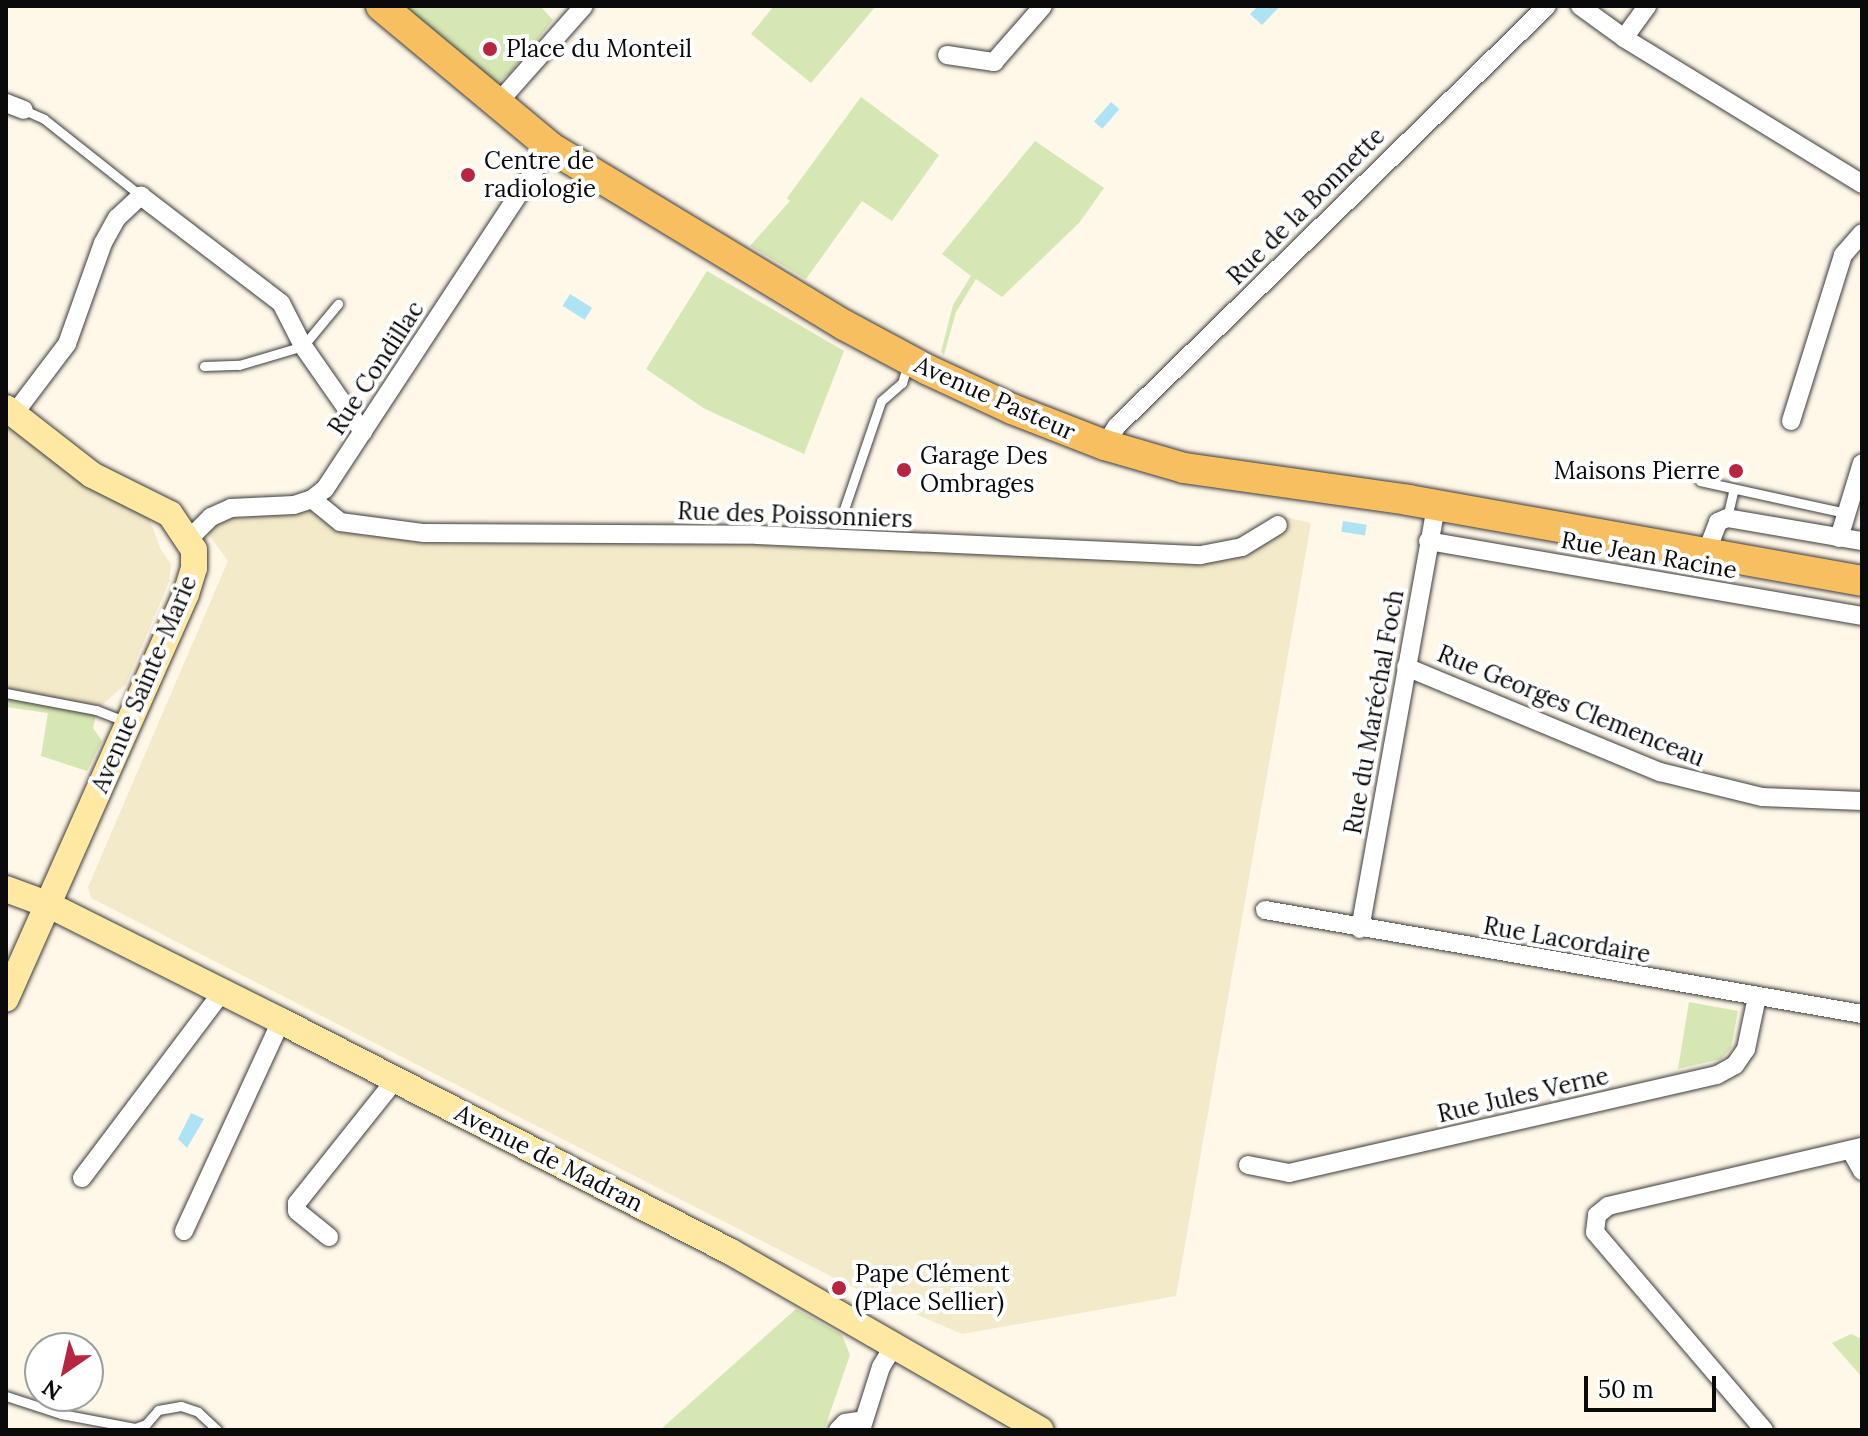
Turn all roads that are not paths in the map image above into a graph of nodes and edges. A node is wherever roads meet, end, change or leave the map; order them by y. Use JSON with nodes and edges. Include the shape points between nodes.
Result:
{"nodes":[{"id":1,"x":381,"y":6,"type":"edge"},
{"id":2,"x":555,"y":6,"type":"edge"},
{"id":3,"x":1043,"y":6,"type":"edge"},
{"id":4,"x":1547,"y":6,"type":"edge"},
{"id":5,"x":1580,"y":6,"type":"edge"},
{"id":6,"x":1647,"y":6,"type":"edge"},
{"id":7,"x":577,"y":13,"type":"edge"},
{"id":8,"x":1624,"y":38,"type":"junction"},
{"id":9,"x":947,"y":55,"type":"dead end"},
{"id":10,"x":6,"y":103,"type":"edge"},
{"id":11,"x":496,"y":105,"type":"junction"},
{"id":12,"x":24,"y":110,"type":"joint"},
{"id":13,"x":550,"y":147,"type":"junction"},
{"id":14,"x":1861,"y":182,"type":"edge"},
{"id":15,"x":141,"y":196,"type":"junction"},
{"id":16,"x":1862,"y":233,"type":"edge"},
{"id":17,"x":338,"y":304,"type":"dead end"},
{"id":18,"x":303,"y":346,"type":"junction"},
{"id":19,"x":909,"y":360,"type":"junction"},
{"id":20,"x":204,"y":366,"type":"dead end"},
{"id":21,"x":10,"y":411,"type":"edge"},
{"id":22,"x":1791,"y":421,"type":"dead end"},
{"id":23,"x":363,"y":432,"type":"junction"},
{"id":24,"x":1105,"y":445,"type":"junction"},
{"id":25,"x":1862,"y":463,"type":"edge"},
{"id":26,"x":1700,"y":481,"type":"dead end"},
{"id":27,"x":1733,"y":491,"type":"junction"},
{"id":28,"x":312,"y":499,"type":"junction"},
{"id":29,"x":1436,"y":505,"type":"junction"},
{"id":30,"x":1846,"y":513,"type":"junction"},
{"id":31,"x":841,"y":518,"type":"dead end"},
{"id":32,"x":1727,"y":518,"type":"junction"},
{"id":33,"x":1278,"y":525,"type":"dead end"},
{"id":34,"x":1839,"y":538,"type":"junction"},
{"id":35,"x":189,"y":539,"type":"junction"},
{"id":36,"x":1428,"y":541,"type":"junction"},
{"id":37,"x":1862,"y":541,"type":"edge"},
{"id":38,"x":1707,"y":551,"type":"junction"},
{"id":39,"x":1862,"y":581,"type":"edge"},
{"id":40,"x":1862,"y":616,"type":"edge"},
{"id":41,"x":1406,"y":667,"type":"junction"},
{"id":42,"x":6,"y":693,"type":"edge"},
{"id":43,"x":130,"y":723,"type":"junction"},
{"id":44,"x":1862,"y":801,"type":"edge"},
{"id":45,"x":6,"y":889,"type":"edge"},
{"id":46,"x":49,"y":905,"type":"junction"},
{"id":47,"x":1265,"y":910,"type":"dead end"},
{"id":48,"x":1360,"y":929,"type":"junction"},
{"id":49,"x":222,"y":992,"type":"junction"},
{"id":50,"x":1757,"y":997,"type":"junction"},
{"id":51,"x":6,"y":999,"type":"edge"},
{"id":52,"x":1862,"y":1014,"type":"edge"},
{"id":53,"x":281,"y":1021,"type":"junction"},
{"id":54,"x":396,"y":1079,"type":"junction"},
{"id":55,"x":1857,"y":1149,"type":"edge"},
{"id":56,"x":1248,"y":1165,"type":"dead end"},
{"id":57,"x":1862,"y":1171,"type":"edge"},
{"id":58,"x":82,"y":1178,"type":"dead end"},
{"id":59,"x":184,"y":1231,"type":"dead end"},
{"id":60,"x":329,"y":1237,"type":"dead end"},
{"id":61,"x":894,"y":1345,"type":"junction"},
{"id":62,"x":6,"y":1396,"type":"edge"},
{"id":63,"x":862,"y":1425,"type":"edge"},
{"id":64,"x":217,"y":1430,"type":"edge"},
{"id":65,"x":838,"y":1430,"type":"edge"},
{"id":66,"x":1040,"y":1430,"type":"edge"},
{"id":67,"x":1764,"y":1430,"type":"edge"}],
"edges":[{"from":1,"to":11,"type":"main road","name":"Avenue Pasteur"},
{"from":2,"to":7,"type":"street"},
{"from":3,"to":9,"type":"street","via":[[994,62]]},
{"from":4,"to":24,"type":"street","name":"Rue de la Bonnette","via":[[1117,426]]},
{"from":5,"to":8,"type":"street"},
{"from":6,"to":8,"type":"street"},
{"from":7,"to":11,"type":"street"},
{"from":8,"to":14,"type":"street"},
{"from":10,"to":12,"type":"street"},
{"from":11,"to":13,"type":"main road","name":"Avenue Pasteur"},
{"from":12,"to":15,"type":"lane","via":[[44,119]]},
{"from":13,"to":19,"type":"main road","name":"Avenue Pasteur"},
{"from":13,"to":23,"type":"street","name":"Rue Condillac"},
{"from":15,"to":18,"type":"street","via":[[281,303]]},
{"from":15,"to":21,"type":"street","via":[[117,218],[103,243],[67,344]]},
{"from":16,"to":22,"type":"street","via":[[1843,255]]},
{"from":17,"to":18,"type":"lane"},
{"from":18,"to":20,"type":"lane","via":[[239,365]]},
{"from":18,"to":23,"type":"street"},
{"from":19,"to":24,"type":"main road","name":"Avenue Pasteur"},
{"from":19,"to":31,"type":"lane","via":[[902,383],[881,401]]},
{"from":21,"to":35,"type":"main road","name":"Avenue Sainte-Marie","via":[[92,475],[170,514]]},
{"from":23,"to":28,"type":"street","name":"Rue Condillac","via":[[325,489]]},
{"from":24,"to":29,"type":"main road","name":"Avenue Pasteur","via":[[1226,477]]},
{"from":25,"to":30,"type":"street"},
{"from":26,"to":27,"type":"lane"},
{"from":27,"to":30,"type":"lane"},
{"from":27,"to":32,"type":"lane"},
{"from":28,"to":33,"type":"street","name":"Rue des Poissonniers","via":[[340,522],[424,533],[757,535],[1201,555],[1242,547]]},
{"from":28,"to":35,"type":"street","via":[[231,508],[211,517]]},
{"from":29,"to":36,"type":"street","name":"Rue du Maréchal Foch"},
{"from":29,"to":38,"type":"main road","name":"Avenue Pasteur"},
{"from":30,"to":34,"type":"street"},
{"from":32,"to":34,"type":"street"},
{"from":32,"to":38,"type":"street","via":[[1718,522]]},
{"from":34,"to":37,"type":"street"},
{"from":35,"to":43,"type":"main road","name":"Avenue Sainte-Marie","via":[[194,568],[186,594]]},
{"from":36,"to":40,"type":"street","name":"Rue Jean Racine"},
{"from":36,"to":41,"type":"street","name":"Rue du Maréchal Foch"},
{"from":38,"to":39,"type":"main road","name":"Avenue Pasteur"},
{"from":41,"to":44,"type":"street","name":"Rue Georges Clemenceau","via":[[1673,776],[1762,797]]},
{"from":41,"to":48,"type":"street","name":"Rue du Maréchal Foch"},
{"from":42,"to":43,"type":"lane","via":[[96,710]]},
{"from":43,"to":46,"type":"main road","name":"Avenue Sainte-Marie"},
{"from":45,"to":46,"type":"main road","name":"Avenue de Madran"},
{"from":46,"to":49,"type":"main road","name":"Avenue de Madran"},
{"from":46,"to":51,"type":"main road","name":"Avenue Sainte-Marie"},
{"from":47,"to":48,"type":"street","name":"Rue Lacordaire"},
{"from":48,"to":50,"type":"street","name":"Rue Lacordaire"},
{"from":49,"to":53,"type":"main road","name":"Avenue de Madran"},
{"from":49,"to":58,"type":"street"},
{"from":50,"to":52,"type":"street","name":"Rue Lacordaire"},
{"from":50,"to":56,"type":"street","name":"Rue Jules Verne","via":[[1746,1049],[1735,1065],[1717,1075],[1289,1173]]},
{"from":53,"to":54,"type":"main road","name":"Avenue de Madran"},
{"from":53,"to":59,"type":"street"},
{"from":54,"to":60,"type":"street","via":[[297,1203],[297,1211]]},
{"from":54,"to":61,"type":"main road","name":"Avenue de Madran","via":[[731,1252]]},
{"from":55,"to":57,"type":"street"},
{"from":55,"to":67,"type":"street","via":[[1608,1206],[1597,1215],[1595,1232]]},
{"from":61,"to":63,"type":"street"},
{"from":61,"to":66,"type":"main road","name":"Avenue de Madran"},
{"from":62,"to":64,"type":"lane","via":[[61,1414],[135,1428],[158,1410],[181,1406],[198,1412]]},
{"from":63,"to":65,"type":"street","via":[[845,1423]]}]}
